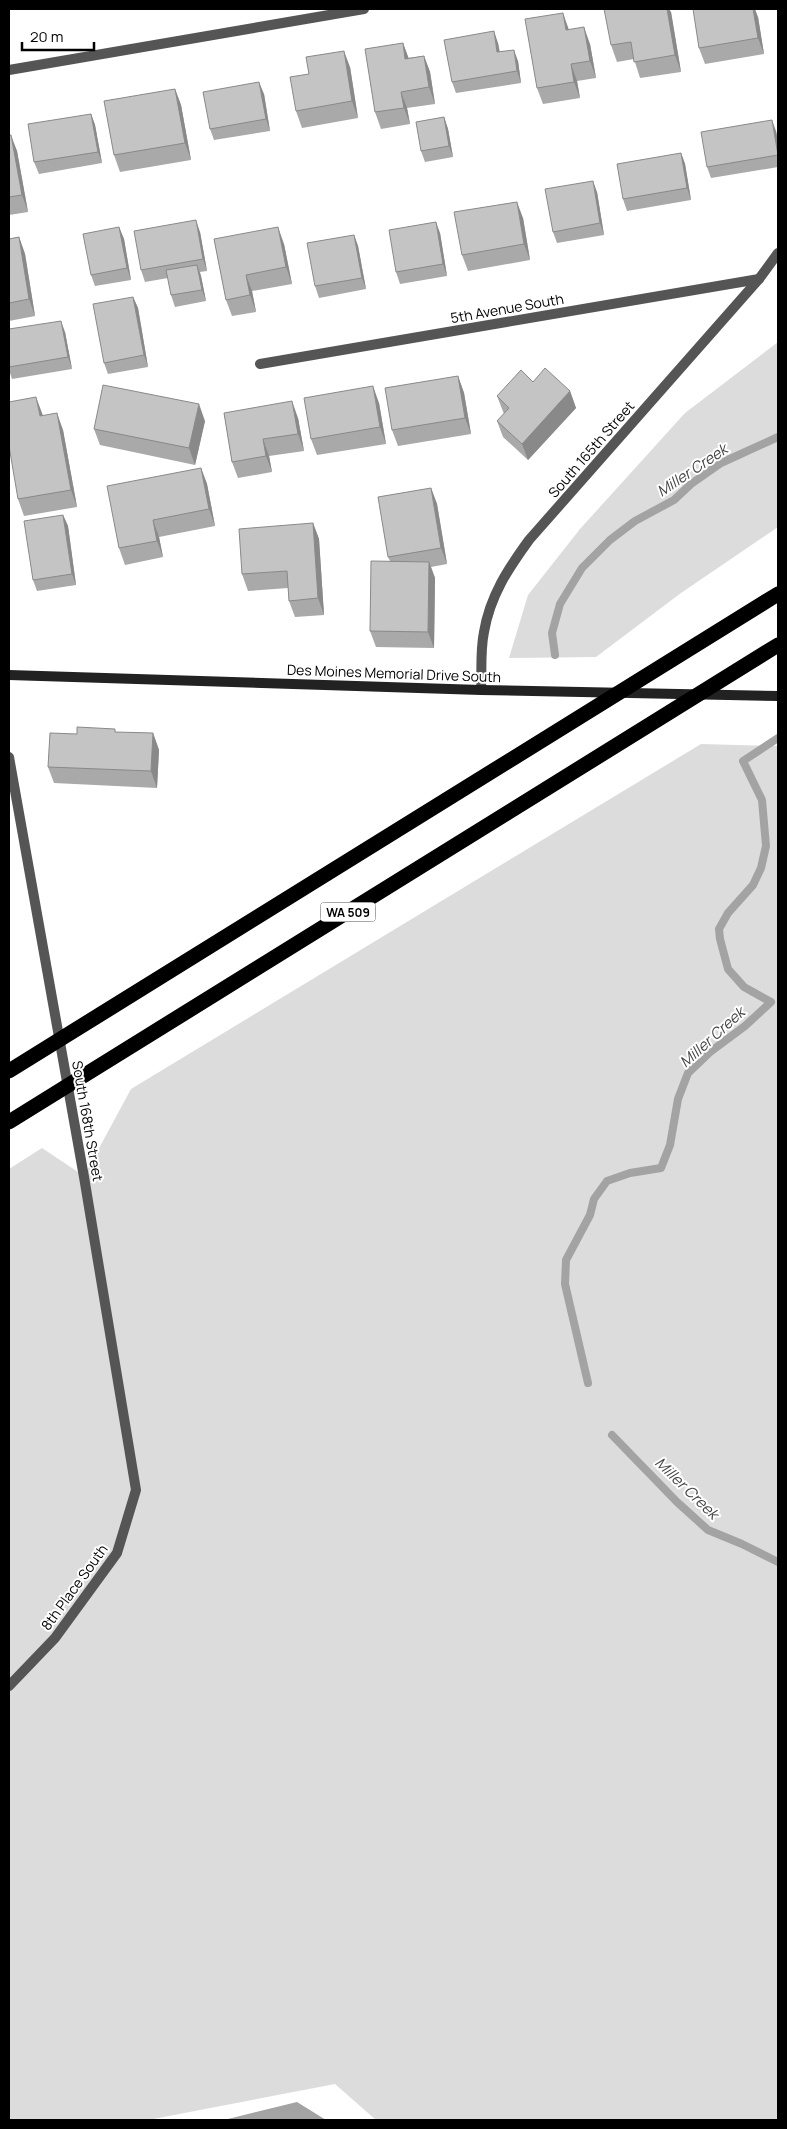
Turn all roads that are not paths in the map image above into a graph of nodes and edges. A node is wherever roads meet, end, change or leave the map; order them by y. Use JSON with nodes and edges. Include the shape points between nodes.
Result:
{"nodes":[{"id":1,"x":364,"y":9,"type":"edge"},
{"id":2,"x":9,"y":70,"type":"edge"},
{"id":3,"x":778,"y":253,"type":"edge"},
{"id":4,"x":759,"y":279,"type":"junction"},
{"id":5,"x":260,"y":364,"type":"dead end"},
{"id":6,"x":778,"y":594,"type":"edge"},
{"id":7,"x":778,"y":645,"type":"edge"},
{"id":8,"x":9,"y":676,"type":"edge"},
{"id":9,"x":481,"y":690,"type":"junction"},
{"id":10,"x":778,"y":696,"type":"edge"},
{"id":11,"x":9,"y":757,"type":"edge"},
{"id":12,"x":9,"y":1071,"type":"edge"},
{"id":13,"x":9,"y":1122,"type":"edge"},
{"id":14,"x":136,"y":1490,"type":"joint"},
{"id":15,"x":9,"y":1686,"type":"edge"}],
"edges":[{"from":1,"to":2,"type":"street"},
{"from":3,"to":4,"type":"street","name":"South 165th Street"},
{"from":4,"to":5,"type":"street","name":"5th Avenue South"},
{"from":4,"to":9,"type":"street","name":"South 165th Street","via":[[529,540],[507,571],[493,597],[483,633]]},
{"from":6,"to":12,"type":"highway"},
{"from":7,"to":13,"type":"highway","number":"WA 509"},
{"from":8,"to":9,"type":"main road","name":"Des Moines Memorial Drive South"},
{"from":9,"to":10,"type":"main road","name":"Des Moines Memorial Drive South"},
{"from":11,"to":14,"type":"street","name":"South 168th Street"},
{"from":14,"to":15,"type":"street","name":"8th Place South","via":[[117,1553],[55,1638]]}]}
